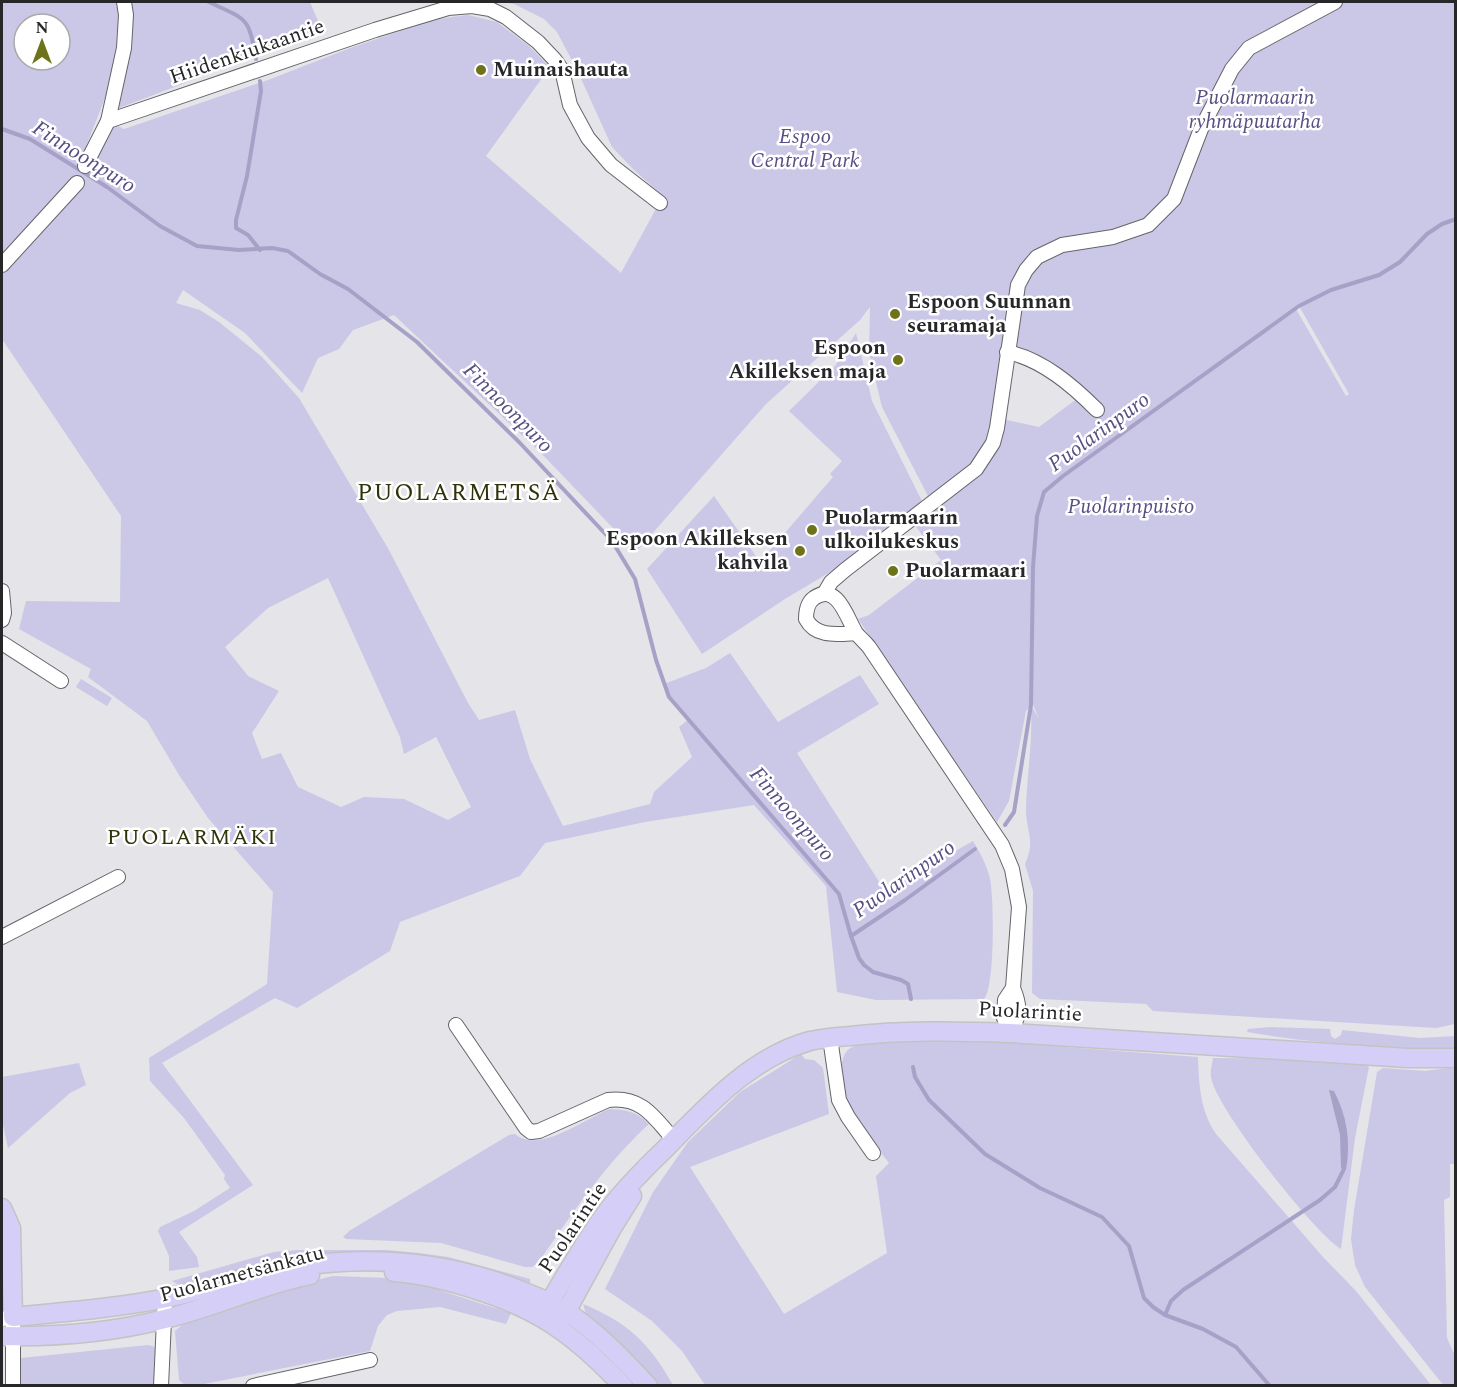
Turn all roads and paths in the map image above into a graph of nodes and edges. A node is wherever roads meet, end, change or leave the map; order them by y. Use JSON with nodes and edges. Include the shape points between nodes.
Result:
{"nodes":[{"id":1,"x":123,"y":2,"type":"edge"},
{"id":2,"x":1335,"y":2,"type":"edge"},
{"id":3,"x":108,"y":121,"type":"junction"},
{"id":4,"x":85,"y":166,"type":"dead end"},
{"id":5,"x":77,"y":183,"type":"dead end"},
{"id":6,"x":660,"y":203,"type":"dead end"},
{"id":7,"x":2,"y":265,"type":"edge"},
{"id":8,"x":1007,"y":352,"type":"junction"},
{"id":9,"x":1097,"y":410,"type":"dead end"},
{"id":10,"x":2,"y":591,"type":"edge"},
{"id":11,"x":824,"y":594,"type":"junction"},
{"id":12,"x":2,"y":620,"type":"edge"},
{"id":13,"x":856,"y":633,"type":"junction"},
{"id":14,"x":2,"y":643,"type":"edge"},
{"id":15,"x":61,"y":681,"type":"dead end"},
{"id":16,"x":118,"y":876,"type":"dead end"},
{"id":17,"x":2,"y":937,"type":"edge"},
{"id":18,"x":456,"y":1025,"type":"dead end"},
{"id":19,"x":1010,"y":1033,"type":"junction"},
{"id":20,"x":830,"y":1038,"type":"junction"},
{"id":21,"x":1455,"y":1058,"type":"edge"},
{"id":22,"x":674,"y":1140,"type":"junction"},
{"id":23,"x":873,"y":1153,"type":"dead end"},
{"id":24,"x":646,"y":1167,"type":"junction"},
{"id":25,"x":2,"y":1208,"type":"edge"},
{"id":26,"x":165,"y":1298,"type":"junction"},
{"id":27,"x":546,"y":1310,"type":"junction"},
{"id":28,"x":7,"y":1318,"type":"edge"},
{"id":29,"x":165,"y":1319,"type":"junction"},
{"id":30,"x":562,"y":1320,"type":"junction"},
{"id":31,"x":8,"y":1336,"type":"edge"},
{"id":32,"x":370,"y":1360,"type":"dead end"},
{"id":33,"x":13,"y":1386,"type":"edge"},
{"id":34,"x":161,"y":1386,"type":"edge"},
{"id":35,"x":253,"y":1386,"type":"edge"},
{"id":36,"x":623,"y":1386,"type":"edge"},
{"id":37,"x":648,"y":1386,"type":"edge"}],
"edges":[{"from":1,"to":3,"type":"street","via":[[124,48]]},
{"from":2,"to":8,"type":"street","via":[[1249,48],[1232,69],[1201,129],[1174,199],[1148,225],[1113,237],[1062,245],[1037,257],[1018,285]]},
{"from":3,"to":4,"type":"street"},
{"from":3,"to":6,"type":"street","name":"Hiidenkiukaantie","via":[[375,30],[448,8],[472,6],[506,17],[538,42],[562,70],[570,105],[588,138],[611,165]]},
{"from":5,"to":7,"type":"street"},
{"from":8,"to":9,"type":"street","via":[[1020,354],[1041,366]]},
{"from":8,"to":11,"type":"street","via":[[993,443],[976,469],[845,570]]},
{"from":10,"to":12,"type":"street"},
{"from":11,"to":13,"type":"street","via":[[841,602]]},
{"from":11,"to":13,"type":"street","via":[[808,605],[806,619],[810,626],[822,633]]},
{"from":13,"to":19,"type":"street","via":[[1006,853],[1019,907],[1013,988],[1019,1001],[1018,1019]]},
{"from":14,"to":15,"type":"street"},
{"from":16,"to":17,"type":"street"},
{"from":18,"to":22,"type":"street","via":[[531,1132],[617,1099],[632,1100],[648,1110]]},
{"from":19,"to":20,"type":"main road","name":"Puolarintie","via":[[934,1031]]},
{"from":19,"to":21,"type":"main road","name":"Puolarintie"},
{"from":20,"to":22,"type":"main road","name":"Puolarintie","via":[[809,1041],[772,1057],[732,1085]]},
{"from":20,"to":23,"type":"street","via":[[839,1100]]},
{"from":22,"to":24,"type":"main road","name":"Puolarintie"},
{"from":24,"to":27,"type":"main road","name":"Puolarintie","via":[[600,1221]]},
{"from":24,"to":30,"type":"main road","name":"Puolarintie"},
{"from":25,"to":28,"type":"main road","via":[[11,1228]]},
{"from":26,"to":27,"type":"main road","name":"Puolarmetsänkatu","via":[[298,1266],[392,1261],[462,1270],[488,1278]]},
{"from":26,"to":28,"type":"main road","name":"Puolarmetsänkatu"},
{"from":26,"to":29,"type":"street"},
{"from":27,"to":29,"type":"main road","name":"Puolarmetsänkatu","via":[[403,1273],[342,1271],[298,1278]]},
{"from":27,"to":30,"type":"main road","name":"Puolarmetsänkatu"},
{"from":28,"to":31,"type":"street"},
{"from":29,"to":31,"type":"main road","name":"Puolarmetsänkatu","via":[[39,1336]]},
{"from":29,"to":34,"type":"street"},
{"from":30,"to":36,"type":"main road"},
{"from":30,"to":37,"type":"main road","via":[[616,1352]]},
{"from":31,"to":33,"type":"street"},
{"from":32,"to":35,"type":"street"}]}
